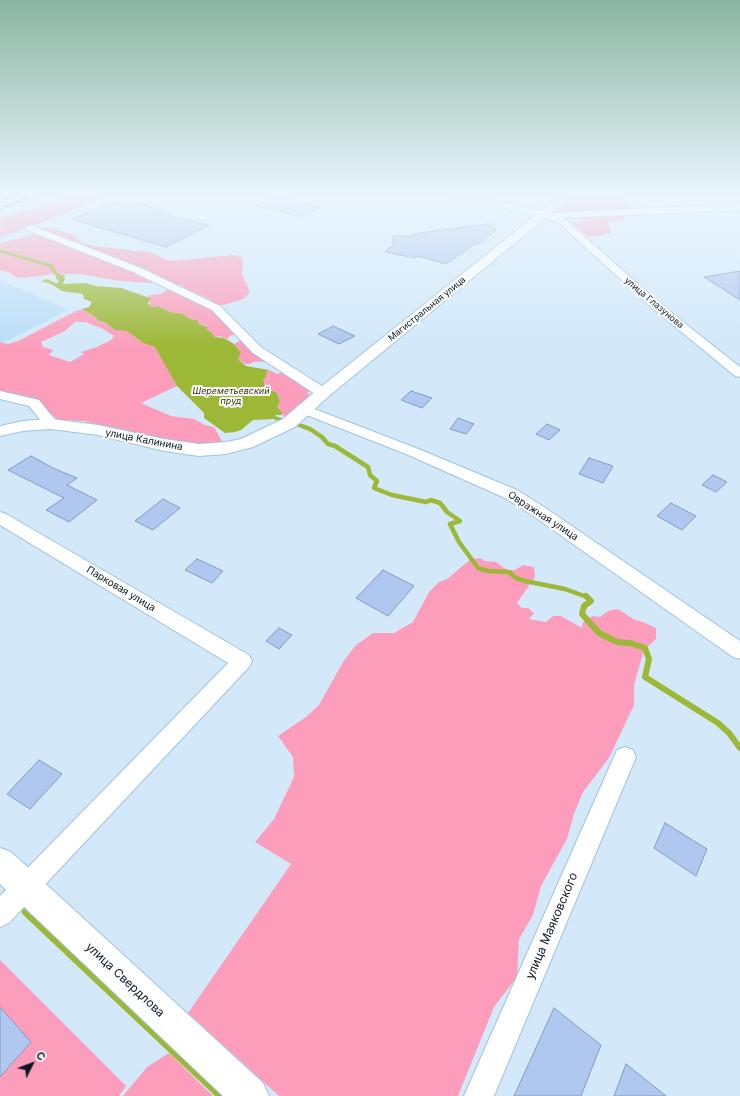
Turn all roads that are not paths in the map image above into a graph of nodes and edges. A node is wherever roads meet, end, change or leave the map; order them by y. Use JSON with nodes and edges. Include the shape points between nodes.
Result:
{"nodes":[{"id":1,"x":74,"y":245,"type":"edge"},
{"id":2,"x":510,"y":245,"type":"edge"},
{"id":3,"x":589,"y":245,"type":"edge"},
{"id":4,"x":740,"y":373,"type":"edge"},
{"id":5,"x":323,"y":393,"type":"junction"},
{"id":6,"x":0,"y":395,"type":"edge"},
{"id":7,"x":304,"y":410,"type":"junction"},
{"id":8,"x":51,"y":424,"type":"junction"},
{"id":9,"x":0,"y":431,"type":"edge"},
{"id":10,"x":0,"y":518,"type":"edge"},
{"id":11,"x":740,"y":651,"type":"edge"},
{"id":12,"x":625,"y":757,"type":"dead end"},
{"id":13,"x":0,"y":863,"type":"edge"},
{"id":14,"x":26,"y":888,"type":"junction"},
{"id":15,"x":0,"y":914,"type":"edge"},
{"id":16,"x":250,"y":1096,"type":"edge"},
{"id":17,"x":479,"y":1096,"type":"edge"}],
"edges":[{"from":1,"to":5,"type":"street","via":[[137,270],[216,308],[257,350]]},
{"from":2,"to":5,"type":"street","name":"Магистральная улица"},
{"from":3,"to":4,"type":"street","name":"улица Глазунова","via":[[654,304]]},
{"from":5,"to":7,"type":"street","name":"Магистральная улица"},
{"from":6,"to":8,"type":"street","via":[[34,403]]},
{"from":7,"to":8,"type":"street","name":"улица Калинина","via":[[289,423],[247,443],[199,450],[98,430]]},
{"from":7,"to":11,"type":"street","name":"Овражная улица","via":[[411,451],[511,494],[538,510]]},
{"from":8,"to":9,"type":"street","name":"улица Калинина"},
{"from":10,"to":14,"type":"street","name":"Парковая улица","via":[[242,661]]},
{"from":12,"to":17,"type":"street","name":"улица Маяковского"},
{"from":13,"to":14,"type":"street","name":"улица Свердлова"},
{"from":14,"to":15,"type":"street"},
{"from":14,"to":16,"type":"street","name":"улица Свердлова"}]}
